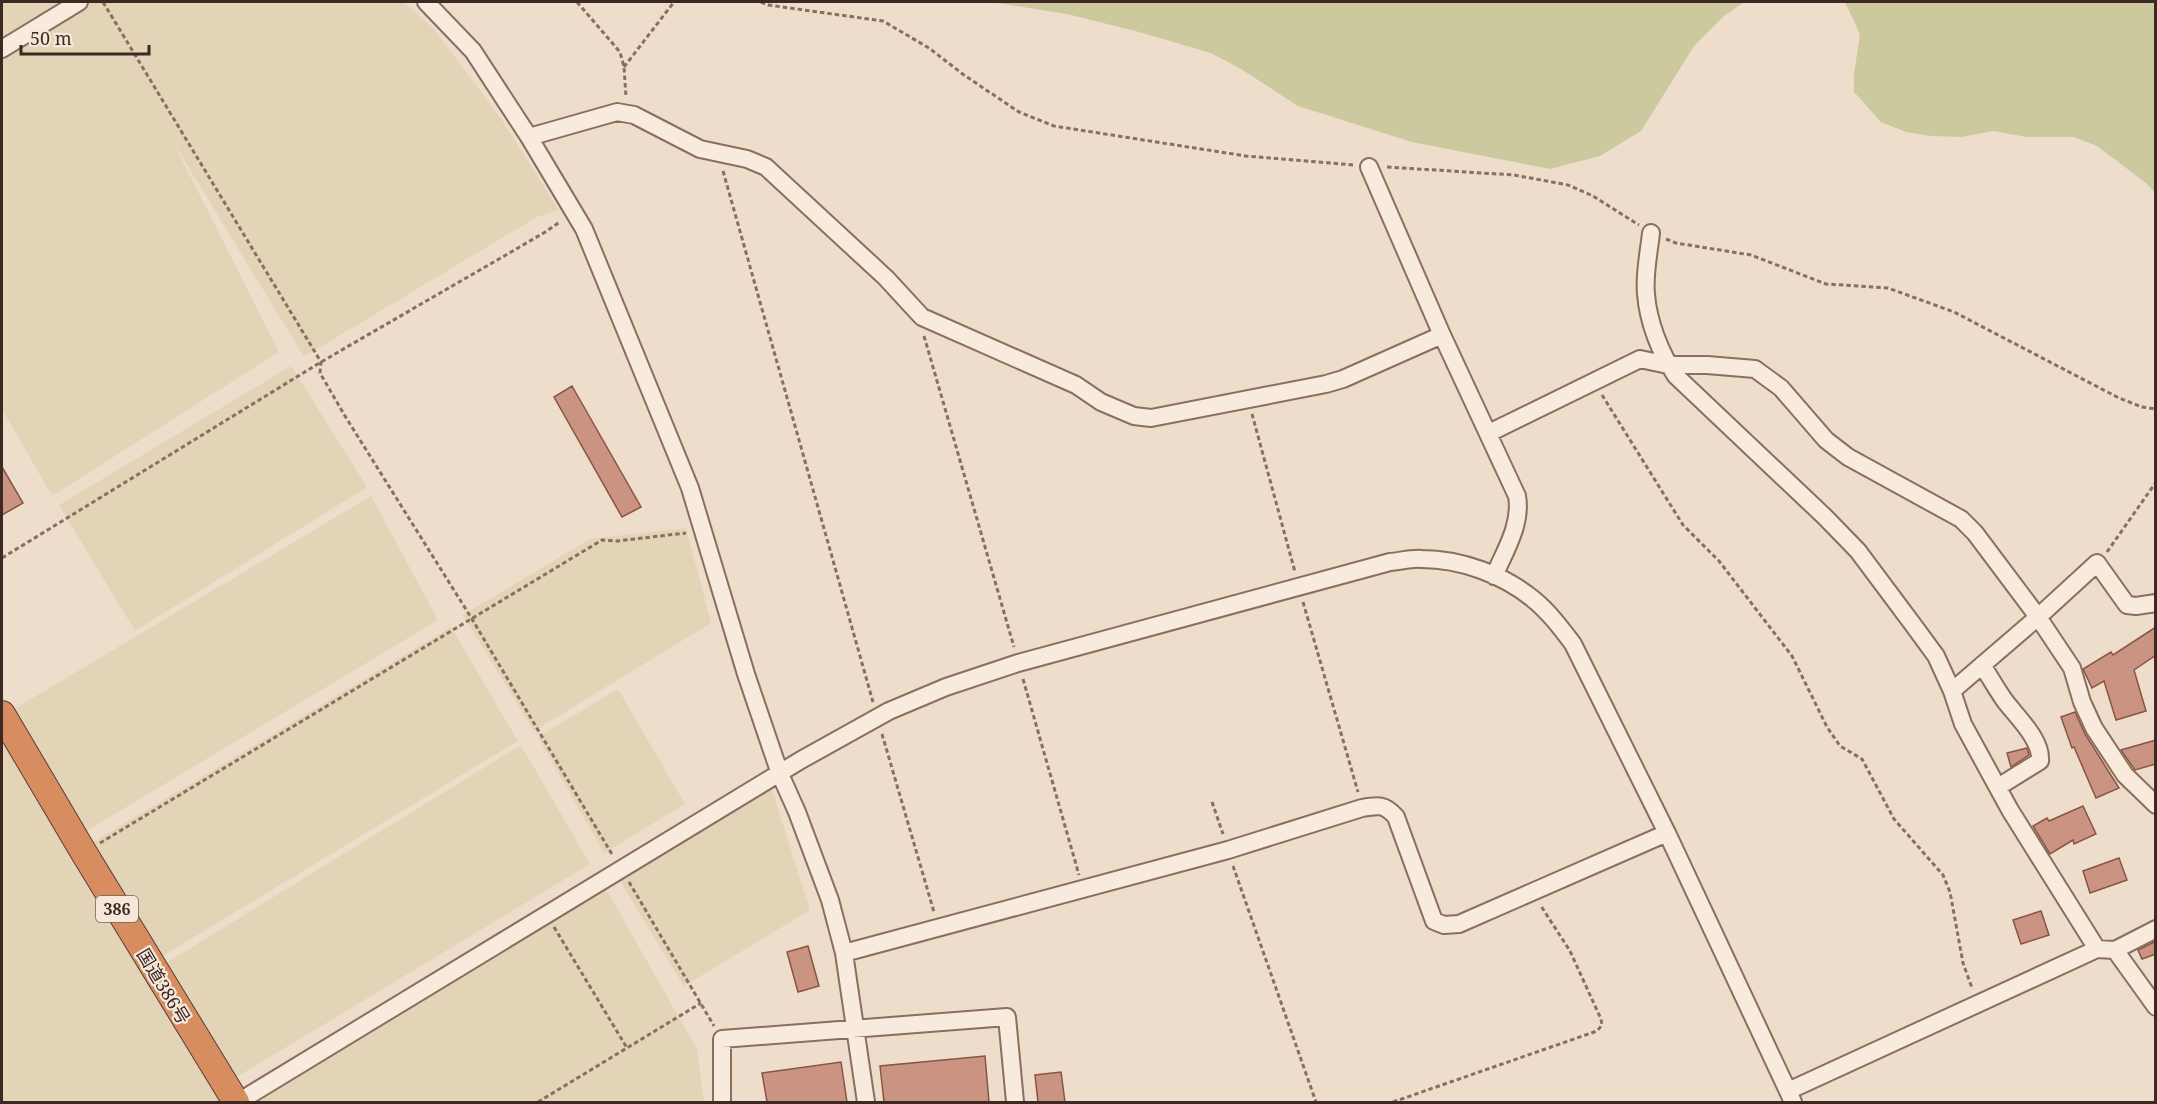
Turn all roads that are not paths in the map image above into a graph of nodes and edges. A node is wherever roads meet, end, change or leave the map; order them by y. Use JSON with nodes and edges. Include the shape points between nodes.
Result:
{"nodes":[{"id":1,"x":79,"y":2,"type":"edge"},
{"id":2,"x":426,"y":2,"type":"edge"},
{"id":3,"x":2,"y":49,"type":"edge"},
{"id":4,"x":530,"y":137,"type":"junction"},
{"id":5,"x":1369,"y":167,"type":"road end"},
{"id":6,"x":1651,"y":233,"type":"road end"},
{"id":7,"x":1442,"y":335,"type":"junction"},
{"id":8,"x":1668,"y":365,"type":"junction"},
{"id":9,"x":1489,"y":433,"type":"junction"},
{"id":10,"x":1494,"y":576,"type":"junction"},
{"id":11,"x":2156,"y":603,"type":"edge"},
{"id":12,"x":2038,"y":617,"type":"junction"},
{"id":13,"x":1982,"y":665,"type":"junction"},
{"id":14,"x":1952,"y":691,"type":"junction"},
{"id":15,"x":2,"y":714,"type":"edge"},
{"id":16,"x":780,"y":774,"type":"junction"},
{"id":17,"x":1998,"y":787,"type":"junction"},
{"id":18,"x":2156,"y":805,"type":"edge"},
{"id":19,"x":1667,"y":833,"type":"junction"},
{"id":20,"x":2156,"y":919,"type":"edge"},
{"id":21,"x":2155,"y":929,"type":"edge"},
{"id":22,"x":2097,"y":949,"type":"junction"},
{"id":23,"x":2115,"y":950,"type":"junction"},
{"id":24,"x":844,"y":953,"type":"junction"},
{"id":25,"x":2156,"y":1007,"type":"edge"},
{"id":26,"x":854,"y":1029,"type":"junction"},
{"id":27,"x":1790,"y":1097,"type":"edge"},
{"id":28,"x":237,"y":1102,"type":"edge"},
{"id":29,"x":722,"y":1102,"type":"edge"},
{"id":30,"x":866,"y":1102,"type":"edge"},
{"id":31,"x":1015,"y":1102,"type":"edge"}],
"edges":[{"from":1,"to":3,"type":"street"},
{"from":2,"to":4,"type":"street","via":[[473,51]]},
{"from":4,"to":7,"type":"street","via":[[617,112],[634,115],[700,149],[766,167],[886,278],[922,317],[1076,385],[1101,402],[1134,416],[1151,418],[1343,379]]},
{"from":4,"to":16,"type":"street","via":[[584,229],[690,488]]},
{"from":5,"to":7,"type":"street"},
{"from":6,"to":8,"type":"street","via":[[1646,293],[1652,324]]},
{"from":7,"to":9,"type":"street"},
{"from":8,"to":9,"type":"street","via":[[1640,359]]},
{"from":8,"to":12,"type":"street","via":[[1755,369],[1780,388],[1826,440],[1848,457],[1961,519]]},
{"from":8,"to":14,"type":"street","via":[[1858,551],[1936,656]]},
{"from":9,"to":10,"type":"street","via":[[1519,509]]},
{"from":10,"to":16,"type":"street","via":[[1449,561],[1390,562],[1018,663],[946,687],[877,717]]},
{"from":10,"to":19,"type":"street","via":[[1533,599],[1573,644]]},
{"from":11,"to":12,"type":"street","via":[[2127,605],[2097,563]]},
{"from":12,"to":13,"type":"street"},
{"from":12,"to":18,"type":"street","via":[[2072,668],[2094,728],[2125,775]]},
{"from":13,"to":14,"type":"street"},
{"from":13,"to":17,"type":"street","via":[[2028,728],[2041,754],[2040,761]]},
{"from":14,"to":17,"type":"street","via":[[1963,724]]},
{"from":15,"to":28,"type":"highway","name":"国道386号","number":"386"},
{"from":16,"to":24,"type":"street","via":[[830,900]]},
{"from":16,"to":28,"type":"street"},
{"from":17,"to":22,"type":"street"},
{"from":19,"to":24,"type":"street","via":[[1459,924],[1444,925],[1434,921],[1396,817],[1380,804],[1228,850]]},
{"from":19,"to":27,"type":"street"},
{"from":20,"to":21,"type":"street"},
{"from":21,"to":23,"type":"street"},
{"from":22,"to":23,"type":"street"},
{"from":22,"to":27,"type":"street"},
{"from":23,"to":25,"type":"street"},
{"from":24,"to":26,"type":"street"},
{"from":26,"to":29,"type":"street","via":[[722,1039]]},
{"from":26,"to":30,"type":"street"},
{"from":26,"to":31,"type":"street","via":[[1007,1017]]}]}
